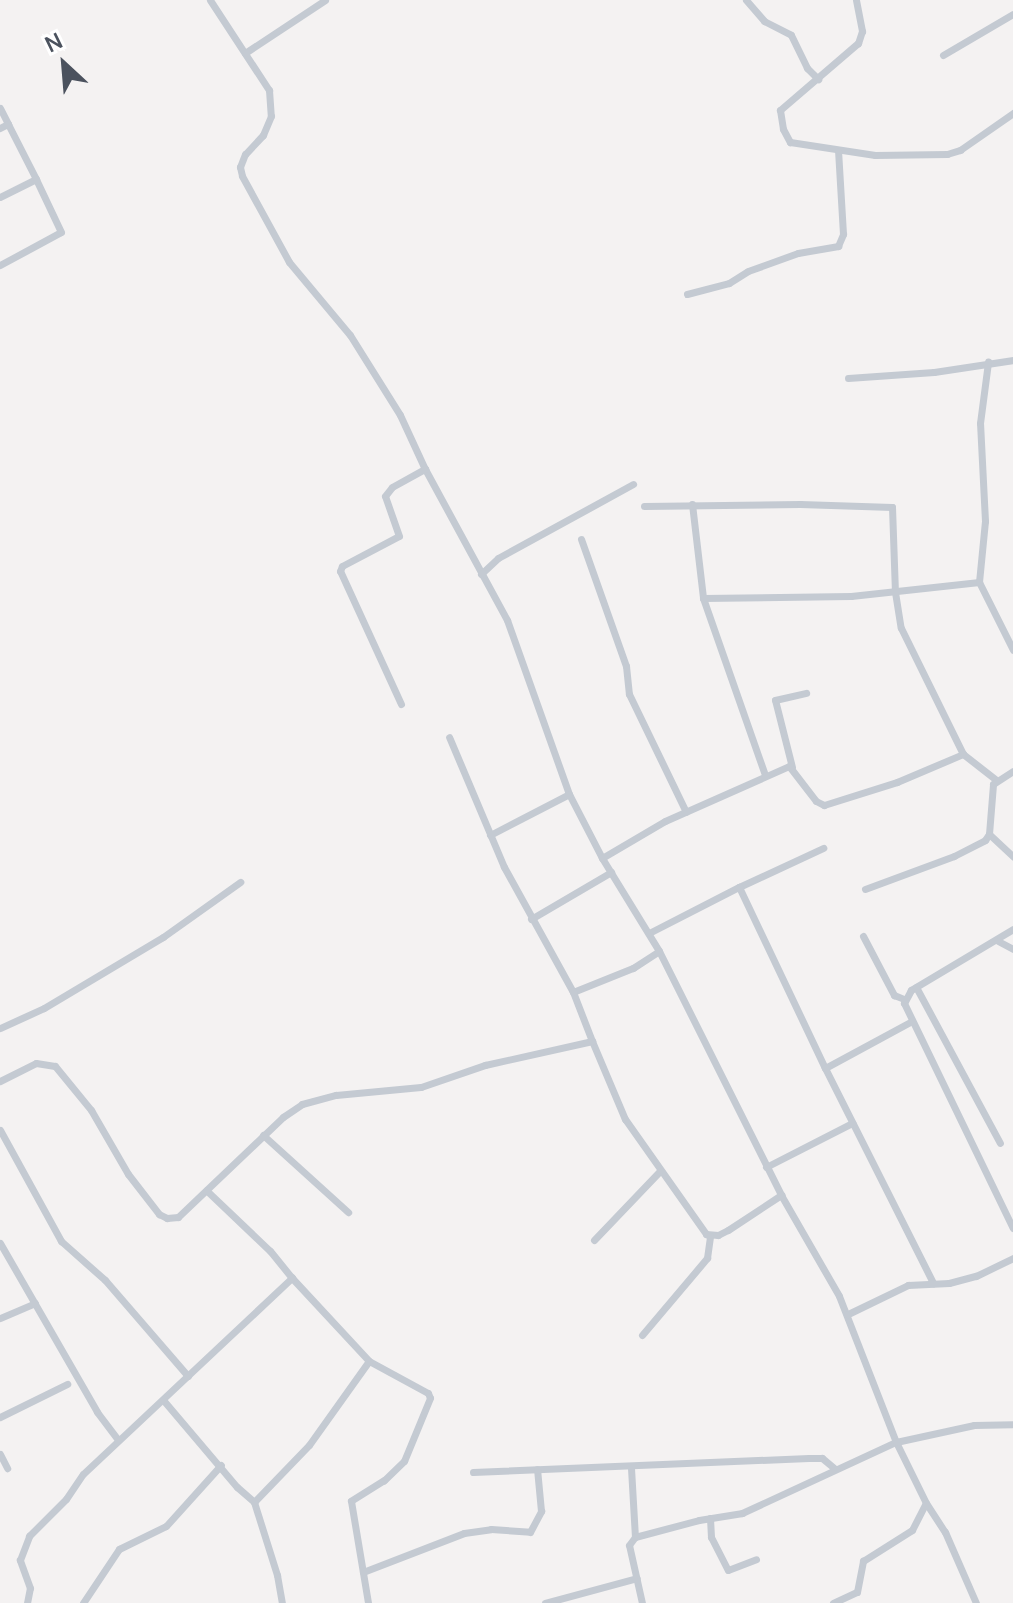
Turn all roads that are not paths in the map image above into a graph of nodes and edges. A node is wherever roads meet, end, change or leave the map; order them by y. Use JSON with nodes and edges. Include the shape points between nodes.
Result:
{"nodes":[{"id":1,"x":210,"y":0,"type":"edge"},
{"id":2,"x":325,"y":0,"type":"edge"},
{"id":3,"x":746,"y":0,"type":"edge"},
{"id":4,"x":856,"y":0,"type":"edge"},
{"id":5,"x":1013,"y":14,"type":"edge"},
{"id":6,"x":245,"y":53,"type":"junction"},
{"id":7,"x":943,"y":55,"type":"dead end"},
{"id":8,"x":818,"y":79,"type":"junction"},
{"id":9,"x":0,"y":108,"type":"edge"},
{"id":10,"x":1013,"y":113,"type":"edge"},
{"id":11,"x":4,"y":126,"type":"edge"},
{"id":12,"x":838,"y":151,"type":"junction"},
{"id":13,"x":36,"y":179,"type":"junction"},
{"id":14,"x":0,"y":197,"type":"edge"},
{"id":15,"x":0,"y":265,"type":"edge"},
{"id":16,"x":687,"y":294,"type":"dead end"},
{"id":17,"x":1013,"y":360,"type":"edge"},
{"id":18,"x":988,"y":362,"type":"junction"},
{"id":19,"x":848,"y":378,"type":"dead end"},
{"id":20,"x":425,"y":469,"type":"junction"},
{"id":21,"x":633,"y":484,"type":"dead end"},
{"id":22,"x":692,"y":504,"type":"junction"},
{"id":23,"x":644,"y":506,"type":"dead end"},
{"id":24,"x":581,"y":539,"type":"dead end"},
{"id":25,"x":481,"y":574,"type":"junction"},
{"id":26,"x":979,"y":582,"type":"junction"},
{"id":27,"x":895,"y":592,"type":"junction"},
{"id":28,"x":703,"y":598,"type":"junction"},
{"id":29,"x":1013,"y":650,"type":"edge"},
{"id":30,"x":806,"y":693,"type":"dead end"},
{"id":31,"x":401,"y":704,"type":"dead end"},
{"id":32,"x":449,"y":737,"type":"dead end"},
{"id":33,"x":963,"y":754,"type":"junction"},
{"id":34,"x":792,"y":767,"type":"junction"},
{"id":35,"x":1013,"y":771,"type":"edge"},
{"id":36,"x":765,"y":775,"type":"junction"},
{"id":37,"x":995,"y":779,"type":"junction"},
{"id":38,"x":569,"y":794,"type":"junction"},
{"id":39,"x":686,"y":812,"type":"junction"},
{"id":40,"x":989,"y":834,"type":"junction"},
{"id":41,"x":490,"y":835,"type":"junction"},
{"id":42,"x":823,"y":848,"type":"dead end"},
{"id":43,"x":1013,"y":856,"type":"edge"},
{"id":44,"x":602,"y":858,"type":"junction"},
{"id":45,"x":611,"y":872,"type":"junction"},
{"id":46,"x":240,"y":882,"type":"dead end"},
{"id":47,"x":739,"y":887,"type":"junction"},
{"id":48,"x":865,"y":889,"type":"dead end"},
{"id":49,"x":531,"y":919,"type":"junction"},
{"id":50,"x":1013,"y":929,"type":"edge"},
{"id":51,"x":649,"y":933,"type":"junction"},
{"id":52,"x":863,"y":936,"type":"dead end"},
{"id":53,"x":998,"y":941,"type":"junction"},
{"id":54,"x":1013,"y":949,"type":"edge"},
{"id":55,"x":659,"y":951,"type":"junction"},
{"id":56,"x":916,"y":987,"type":"junction"},
{"id":57,"x":573,"y":992,"type":"junction"},
{"id":58,"x":904,"y":999,"type":"junction"},
{"id":59,"x":912,"y":1021,"type":"junction"},
{"id":60,"x":0,"y":1028,"type":"edge"},
{"id":61,"x":592,"y":1041,"type":"junction"},
{"id":62,"x":825,"y":1068,"type":"junction"},
{"id":63,"x":0,"y":1081,"type":"edge"},
{"id":64,"x":852,"y":1123,"type":"junction"},
{"id":65,"x":0,"y":1130,"type":"edge"},
{"id":66,"x":263,"y":1135,"type":"junction"},
{"id":67,"x":1000,"y":1143,"type":"dead end"},
{"id":68,"x":766,"y":1167,"type":"junction"},
{"id":69,"x":659,"y":1172,"type":"junction"},
{"id":70,"x":206,"y":1190,"type":"junction"},
{"id":71,"x":781,"y":1195,"type":"junction"},
{"id":72,"x":348,"y":1212,"type":"dead end"},
{"id":73,"x":1013,"y":1228,"type":"edge"},
{"id":74,"x":710,"y":1236,"type":"junction"},
{"id":75,"x":594,"y":1240,"type":"dead end"},
{"id":76,"x":0,"y":1243,"type":"edge"},
{"id":77,"x":1013,"y":1258,"type":"edge"},
{"id":78,"x":292,"y":1278,"type":"junction"},
{"id":79,"x":933,"y":1283,"type":"junction"},
{"id":80,"x":35,"y":1303,"type":"junction"},
{"id":81,"x":848,"y":1314,"type":"junction"},
{"id":82,"x":0,"y":1318,"type":"edge"},
{"id":83,"x":642,"y":1335,"type":"dead end"},
{"id":84,"x":369,"y":1361,"type":"junction"},
{"id":85,"x":188,"y":1376,"type":"junction"},
{"id":86,"x":67,"y":1384,"type":"dead end"},
{"id":87,"x":164,"y":1401,"type":"junction"},
{"id":88,"x":0,"y":1417,"type":"edge"},
{"id":89,"x":1013,"y":1424,"type":"edge"},
{"id":90,"x":118,"y":1440,"type":"junction"},
{"id":91,"x":896,"y":1442,"type":"junction"},
{"id":92,"x":0,"y":1454,"type":"edge"},
{"id":93,"x":221,"y":1465,"type":"junction"},
{"id":94,"x":7,"y":1468,"type":"dead end"},
{"id":95,"x":631,"y":1468,"type":"junction"},
{"id":96,"x":537,"y":1469,"type":"junction"},
{"id":97,"x":835,"y":1469,"type":"junction"},
{"id":98,"x":473,"y":1472,"type":"dead end"},
{"id":99,"x":254,"y":1502,"type":"junction"},
{"id":100,"x":926,"y":1503,"type":"junction"},
{"id":101,"x":710,"y":1518,"type":"junction"},
{"id":102,"x":635,"y":1537,"type":"junction"},
{"id":103,"x":756,"y":1559,"type":"dead end"},
{"id":104,"x":363,"y":1572,"type":"junction"},
{"id":105,"x":637,"y":1578,"type":"junction"},
{"id":106,"x":27,"y":1603,"type":"edge"},
{"id":107,"x":83,"y":1603,"type":"edge"},
{"id":108,"x":282,"y":1603,"type":"edge"},
{"id":109,"x":368,"y":1603,"type":"edge"},
{"id":110,"x":545,"y":1603,"type":"edge"},
{"id":111,"x":642,"y":1603,"type":"edge"},
{"id":112,"x":833,"y":1603,"type":"edge"},
{"id":113,"x":976,"y":1603,"type":"edge"}],
"edges":[{"from":1,"to":6,"type":"street"},
{"from":2,"to":6,"type":"street"},
{"from":3,"to":8,"type":"street","via":[[764,21],[791,35]]},
{"from":4,"to":8,"type":"street","via":[[861,38]]},
{"from":5,"to":7,"type":"street"},
{"from":6,"to":20,"type":"street","via":[[269,90],[271,116],[263,135],[245,154],[242,176],[289,262],[350,335],[382,386]]},
{"from":8,"to":12,"type":"street","via":[[781,107],[783,129],[796,146]]},
{"from":9,"to":11,"type":"street"},
{"from":10,"to":12,"type":"street","via":[[954,153]]},
{"from":11,"to":13,"type":"street"},
{"from":12,"to":16,"type":"street","via":[[843,234],[838,246],[798,253],[729,283]]},
{"from":13,"to":14,"type":"street"},
{"from":13,"to":15,"type":"street","via":[[61,232]]},
{"from":17,"to":18,"type":"street"},
{"from":18,"to":19,"type":"street"},
{"from":18,"to":26,"type":"street","via":[[980,423],[985,521]]},
{"from":20,"to":25,"type":"street"},
{"from":20,"to":31,"type":"street","via":[[385,496],[399,536],[340,571]]},
{"from":21,"to":25,"type":"street","via":[[549,528]]},
{"from":22,"to":23,"type":"street"},
{"from":22,"to":27,"type":"street","via":[[892,507]]},
{"from":22,"to":28,"type":"street"},
{"from":24,"to":39,"type":"street","via":[[626,666],[629,694]]},
{"from":25,"to":38,"type":"street","via":[[507,620]]},
{"from":26,"to":27,"type":"street"},
{"from":26,"to":29,"type":"street"},
{"from":27,"to":28,"type":"street"},
{"from":27,"to":33,"type":"street","via":[[901,628]]},
{"from":28,"to":36,"type":"street"},
{"from":30,"to":34,"type":"street","via":[[775,700]]},
{"from":32,"to":41,"type":"street"},
{"from":33,"to":34,"type":"street","via":[[824,805]]},
{"from":33,"to":37,"type":"street"},
{"from":34,"to":36,"type":"street"},
{"from":35,"to":37,"type":"street"},
{"from":36,"to":39,"type":"street"},
{"from":37,"to":40,"type":"street"},
{"from":38,"to":41,"type":"street"},
{"from":38,"to":44,"type":"street"},
{"from":39,"to":44,"type":"street"},
{"from":40,"to":43,"type":"street"},
{"from":40,"to":48,"type":"street","via":[[971,849]]},
{"from":41,"to":49,"type":"street"},
{"from":42,"to":47,"type":"street"},
{"from":44,"to":45,"type":"street"},
{"from":45,"to":49,"type":"street"},
{"from":45,"to":51,"type":"street"},
{"from":46,"to":60,"type":"street","via":[[163,937]]},
{"from":47,"to":51,"type":"street"},
{"from":47,"to":62,"type":"street"},
{"from":49,"to":57,"type":"street"},
{"from":50,"to":53,"type":"street"},
{"from":51,"to":55,"type":"street"},
{"from":52,"to":58,"type":"street","via":[[894,995]]},
{"from":53,"to":54,"type":"street"},
{"from":53,"to":56,"type":"street"},
{"from":55,"to":57,"type":"street"},
{"from":55,"to":68,"type":"street"},
{"from":56,"to":58,"type":"street"},
{"from":56,"to":67,"type":"street"},
{"from":57,"to":61,"type":"street"},
{"from":58,"to":59,"type":"street"},
{"from":59,"to":62,"type":"street"},
{"from":59,"to":73,"type":"street"},
{"from":61,"to":66,"type":"street","via":[[485,1065],[421,1087],[316,1099]]},
{"from":61,"to":69,"type":"street","via":[[625,1119]]},
{"from":62,"to":64,"type":"street"},
{"from":63,"to":70,"type":"street","via":[[36,1063],[55,1066],[91,1110],[128,1174],[159,1214],[178,1217]]},
{"from":64,"to":68,"type":"street"},
{"from":64,"to":79,"type":"street"},
{"from":65,"to":85,"type":"street","via":[[61,1241],[105,1280]]},
{"from":66,"to":70,"type":"street"},
{"from":66,"to":72,"type":"street"},
{"from":68,"to":71,"type":"street"},
{"from":69,"to":74,"type":"street"},
{"from":69,"to":75,"type":"street"},
{"from":70,"to":78,"type":"street"},
{"from":71,"to":74,"type":"street"},
{"from":71,"to":81,"type":"street"},
{"from":74,"to":83,"type":"street","via":[[707,1258]]},
{"from":76,"to":80,"type":"street"},
{"from":77,"to":79,"type":"street","via":[[976,1276]]},
{"from":78,"to":84,"type":"street"},
{"from":78,"to":85,"type":"street"},
{"from":79,"to":81,"type":"street","via":[[908,1285]]},
{"from":80,"to":82,"type":"street"},
{"from":80,"to":90,"type":"street"},
{"from":81,"to":91,"type":"street"},
{"from":84,"to":99,"type":"street","via":[[309,1445]]},
{"from":84,"to":104,"type":"street","via":[[430,1398],[404,1461],[351,1501]]},
{"from":85,"to":87,"type":"street"},
{"from":86,"to":88,"type":"street"},
{"from":87,"to":90,"type":"street"},
{"from":87,"to":93,"type":"street"},
{"from":89,"to":91,"type":"street","via":[[974,1425]]},
{"from":90,"to":106,"type":"street","via":[[29,1536],[20,1560],[30,1588]]},
{"from":91,"to":97,"type":"street"},
{"from":91,"to":100,"type":"street"},
{"from":92,"to":94,"type":"street"},
{"from":93,"to":99,"type":"street"},
{"from":93,"to":107,"type":"street","via":[[166,1526],[119,1549]]},
{"from":95,"to":96,"type":"street"},
{"from":95,"to":97,"type":"street","via":[[816,1458]]},
{"from":95,"to":102,"type":"street"},
{"from":96,"to":98,"type":"street"},
{"from":96,"to":104,"type":"street","via":[[541,1511],[530,1532],[464,1533]]},
{"from":97,"to":101,"type":"street","via":[[742,1513]]},
{"from":99,"to":108,"type":"street"},
{"from":100,"to":112,"type":"street","via":[[912,1530],[863,1561],[857,1592]]},
{"from":100,"to":113,"type":"street","via":[[945,1532]]},
{"from":101,"to":102,"type":"street"},
{"from":101,"to":103,"type":"street","via":[[711,1537],[728,1570]]},
{"from":102,"to":105,"type":"street","via":[[629,1545]]},
{"from":104,"to":109,"type":"street"},
{"from":105,"to":110,"type":"street"},
{"from":105,"to":111,"type":"street"}]}
